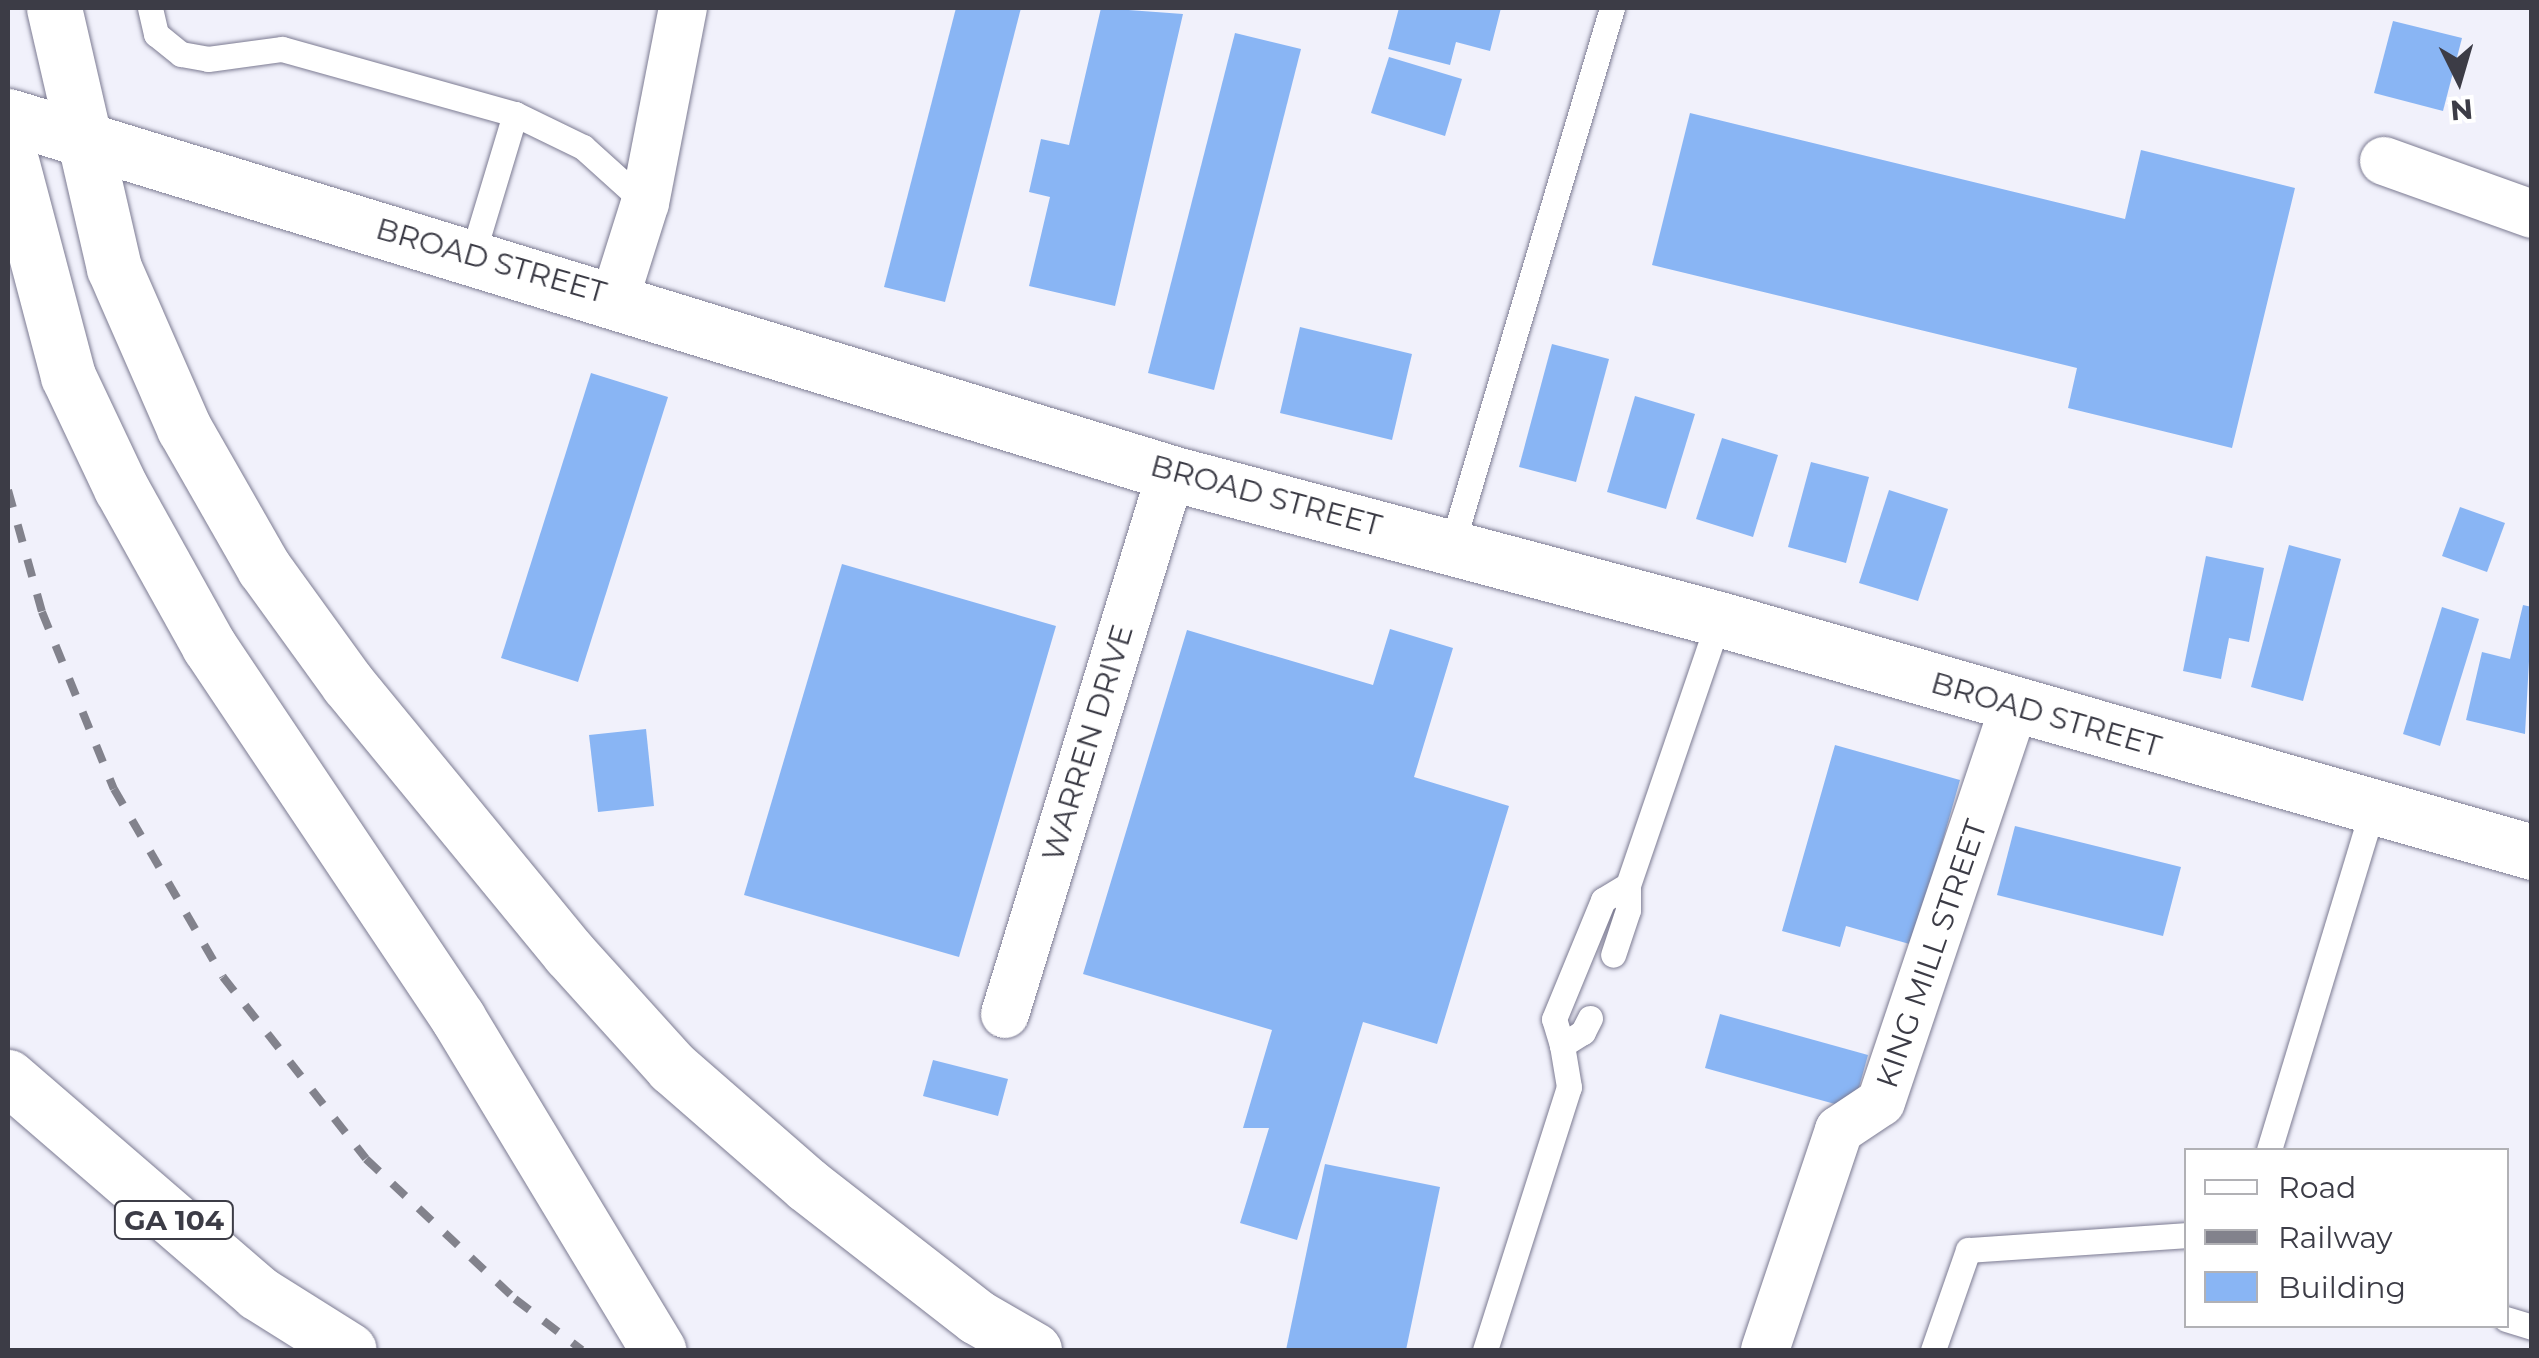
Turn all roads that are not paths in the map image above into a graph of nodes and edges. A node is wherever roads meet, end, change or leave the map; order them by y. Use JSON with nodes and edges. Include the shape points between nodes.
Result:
{"nodes":[{"id":1,"x":54,"y":8,"type":"edge"},
{"id":2,"x":150,"y":8,"type":"edge"},
{"id":3,"x":683,"y":8,"type":"edge"},
{"id":4,"x":1612,"y":8,"type":"edge"},
{"id":5,"x":515,"y":114,"type":"junction"},
{"id":6,"x":8,"y":116,"type":"edge"},
{"id":7,"x":86,"y":142,"type":"junction"},
{"id":8,"x":8,"y":149,"type":"edge"},
{"id":9,"x":2384,"y":161,"type":"dead end"},
{"id":10,"x":645,"y":203,"type":"junction"},
{"id":11,"x":2532,"y":214,"type":"edge"},
{"id":12,"x":472,"y":256,"type":"junction"},
{"id":13,"x":615,"y":298,"type":"junction"},
{"id":14,"x":1171,"y":473,"type":"junction"},
{"id":15,"x":1452,"y":545,"type":"junction"},
{"id":16,"x":1720,"y":619,"type":"junction"},
{"id":17,"x":2014,"y":707,"type":"junction"},
{"id":18,"x":2372,"y":807,"type":"junction"},
{"id":19,"x":2532,"y":852,"type":"edge"},
{"id":20,"x":1628,"y":885,"type":"junction"},
{"id":21,"x":1613,"y":955,"type":"dead end"},
{"id":22,"x":1005,"y":1014,"type":"dead end"},
{"id":23,"x":1590,"y":1018,"type":"dead end"},
{"id":24,"x":1562,"y":1045,"type":"junction"},
{"id":25,"x":8,"y":1077,"type":"edge"},
{"id":26,"x":2270,"y":1148,"type":"edge"},
{"id":27,"x":2184,"y":1235,"type":"edge"},
{"id":28,"x":652,"y":1336,"type":"edge"},
{"id":29,"x":349,"y":1350,"type":"edge"},
{"id":30,"x":1034,"y":1350,"type":"edge"},
{"id":31,"x":1485,"y":1350,"type":"edge"},
{"id":32,"x":1764,"y":1350,"type":"edge"},
{"id":33,"x":1933,"y":1350,"type":"edge"}],
"edges":[{"from":1,"to":7,"type":"main road"},
{"from":2,"to":5,"type":"lane","via":[[156,34],[181,54],[208,58],[282,48]]},
{"from":3,"to":10,"type":"street"},
{"from":4,"to":15,"type":"lane"},
{"from":5,"to":10,"type":"lane","via":[[583,146]]},
{"from":5,"to":12,"type":"lane"},
{"from":6,"to":7,"type":"main road","name":"BROAD STREET"},
{"from":7,"to":12,"type":"main road","name":"BROAD STREET"},
{"from":7,"to":30,"type":"main road","via":[[114,268],[184,428],[264,568],[348,684],[569,953],[672,1067],[806,1184],[978,1317]]},
{"from":8,"to":28,"type":"main road","via":[[68,376],[121,488],[209,646],[458,1018]]},
{"from":9,"to":11,"type":"street"},
{"from":10,"to":13,"type":"street"},
{"from":12,"to":13,"type":"main road","name":"BROAD STREET"},
{"from":13,"to":14,"type":"main road","name":"BROAD STREET"},
{"from":14,"to":15,"type":"main road","name":"BROAD STREET"},
{"from":14,"to":22,"type":"street","name":"WARREN DRIVE"},
{"from":15,"to":16,"type":"main road","name":"BROAD STREET"},
{"from":16,"to":17,"type":"main road","name":"BROAD STREET"},
{"from":16,"to":20,"type":"lane"},
{"from":17,"to":18,"type":"main road","name":"BROAD STREET"},
{"from":17,"to":32,"type":"street","name":"KING MILL STREET","via":[[1882,1102],[1839,1130]]},
{"from":18,"to":19,"type":"main road","name":"BROAD STREET"},
{"from":18,"to":26,"type":"lane"},
{"from":20,"to":21,"type":"lane","via":[[1628,910]]},
{"from":20,"to":24,"type":"lane","via":[[1603,900],[1554,1019]]},
{"from":23,"to":24,"type":"lane","via":[[1583,1032]]},
{"from":24,"to":31,"type":"lane","via":[[1569,1087]]},
{"from":25,"to":29,"type":"main road","number":"GA 104","via":[[258,1294]]},
{"from":27,"to":33,"type":"lane","via":[[1968,1250]]}]}
